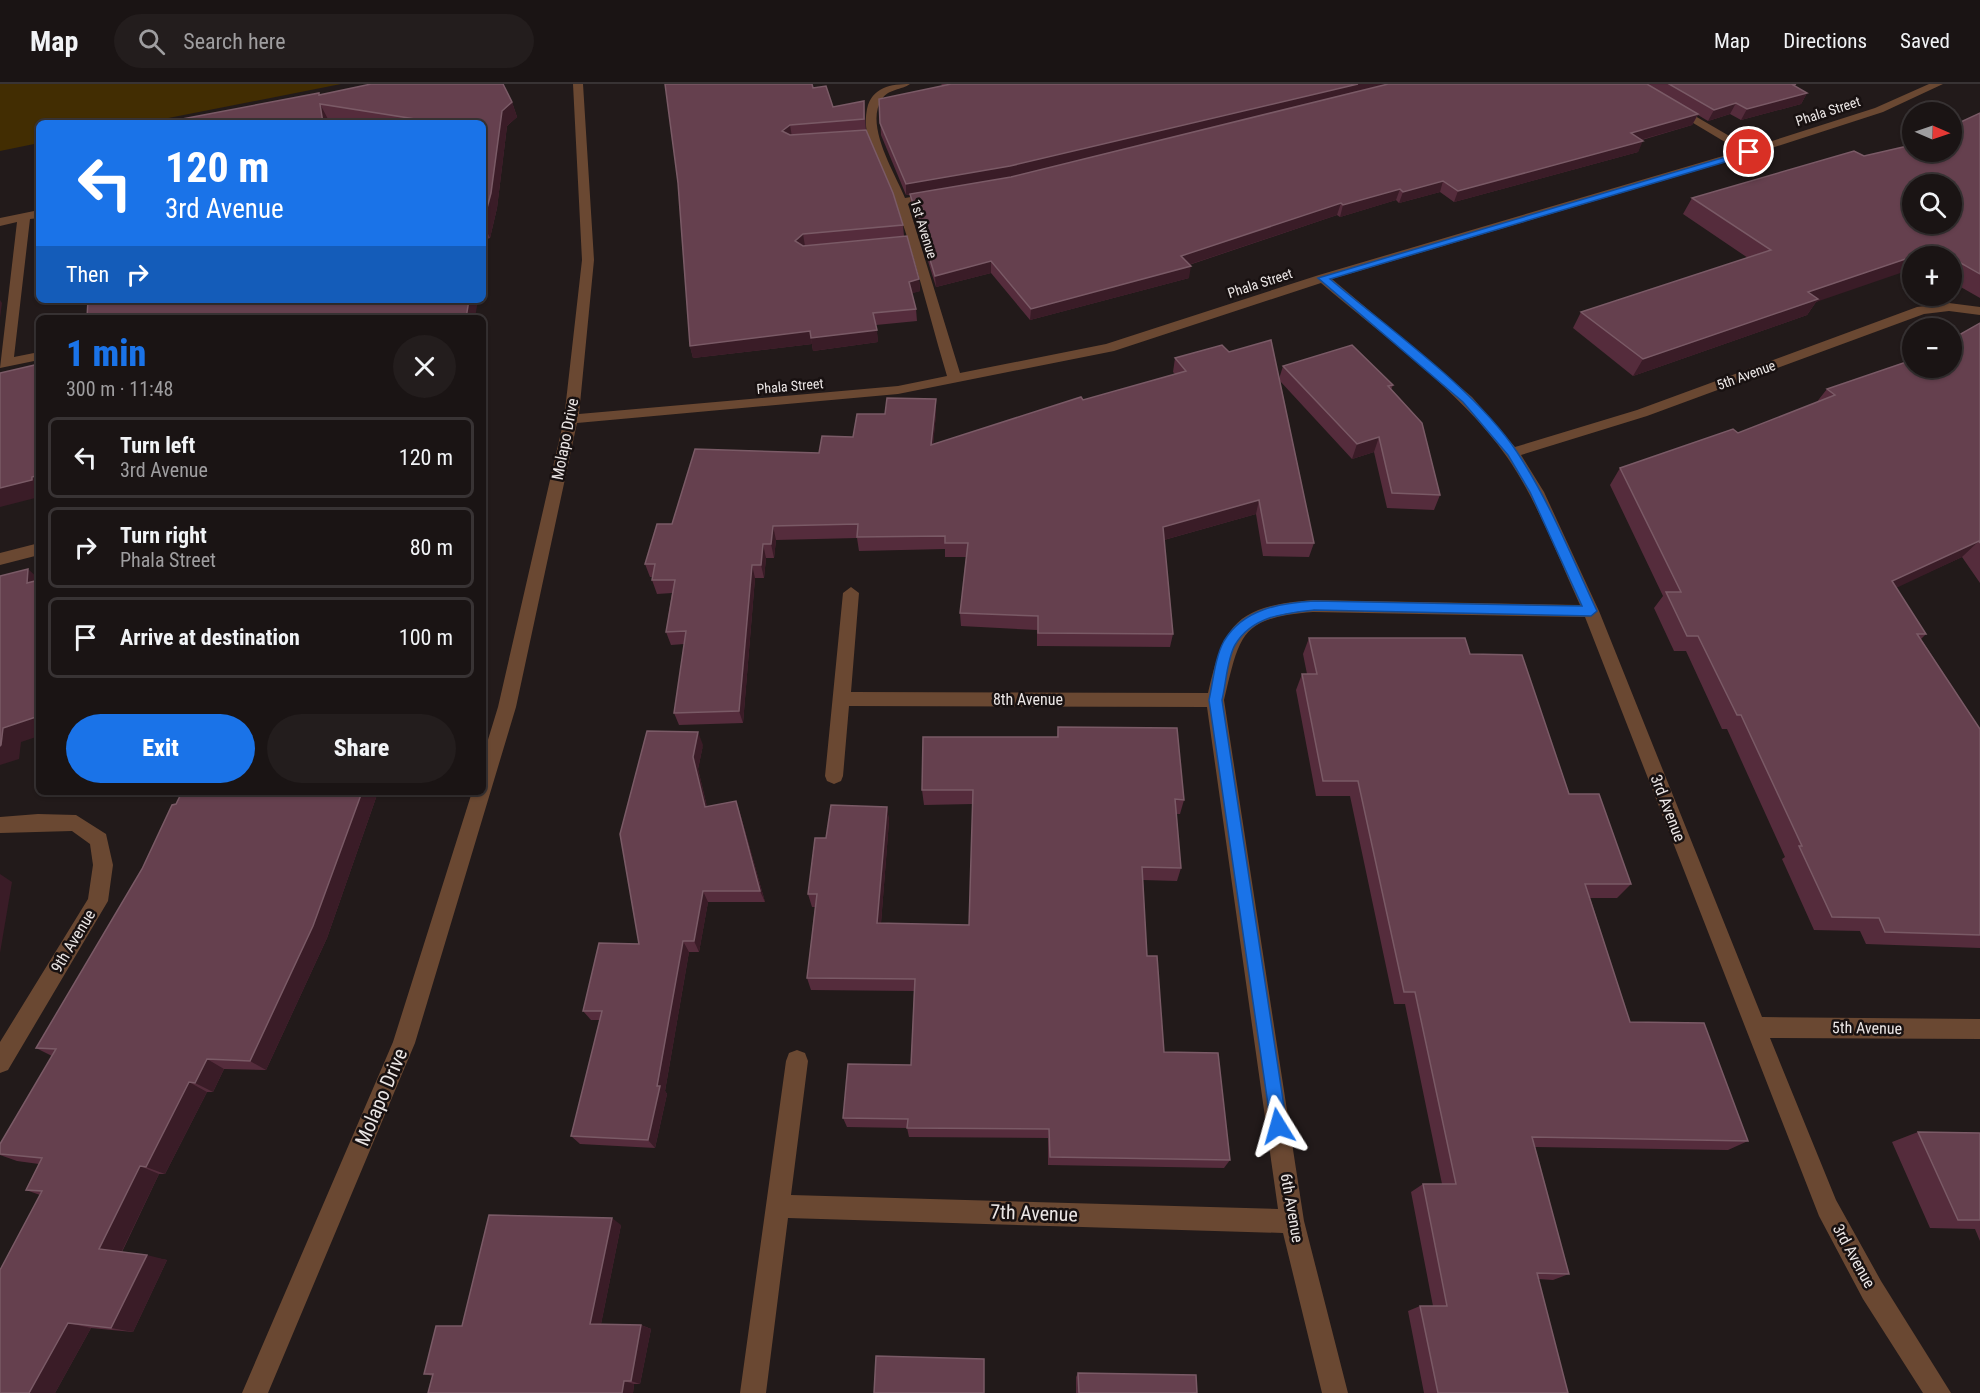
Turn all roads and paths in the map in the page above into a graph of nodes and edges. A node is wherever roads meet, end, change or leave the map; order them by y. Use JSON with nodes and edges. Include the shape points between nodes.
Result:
{"nodes":[{"id":1,"x":578,"y":84,"type":"edge"},
{"id":2,"x":905,"y":84,"type":"edge"},
{"id":3,"x":1633,"y":84,"type":"edge"},
{"id":4,"x":1938,"y":84,"type":"edge"},
{"id":5,"x":879,"y":87,"type":"edge"},
{"id":6,"x":1749,"y":152,"type":"junction"},
{"id":7,"x":945,"y":195,"type":"edge"},
{"id":8,"x":901,"y":202,"type":"junction"},
{"id":9,"x":36,"y":215,"type":"edge"},
{"id":10,"x":24,"y":217,"type":"junction"},
{"id":11,"x":0,"y":222,"type":"edge"},
{"id":12,"x":1323,"y":278,"type":"junction"},
{"id":13,"x":1980,"y":312,"type":"edge"},
{"id":14,"x":36,"y":357,"type":"edge"},
{"id":15,"x":3,"y":363,"type":"edge"},
{"id":16,"x":955,"y":379,"type":"junction"},
{"id":17,"x":571,"y":419,"type":"junction"},
{"id":18,"x":1512,"y":453,"type":"junction"},
{"id":19,"x":36,"y":550,"type":"edge"},
{"id":20,"x":0,"y":559,"type":"edge"},
{"id":21,"x":850,"y":593,"type":"dead end"},
{"id":22,"x":1591,"y":611,"type":"junction"},
{"id":23,"x":840,"y":699,"type":"junction"},
{"id":24,"x":1215,"y":700,"type":"junction"},
{"id":25,"x":486,"y":776,"type":"edge"},
{"id":26,"x":834,"y":776,"type":"dead end"},
{"id":27,"x":480,"y":795,"type":"edge"},
{"id":28,"x":0,"y":825,"type":"edge"},
{"id":29,"x":1754,"y":1027,"type":"junction"},
{"id":30,"x":1980,"y":1029,"type":"edge"},
{"id":31,"x":797,"y":1061,"type":"dead end"},
{"id":32,"x":0,"y":1062,"type":"edge"},
{"id":33,"x":777,"y":1206,"type":"junction"},
{"id":34,"x":1292,"y":1221,"type":"junction"},
{"id":35,"x":255,"y":1393,"type":"edge"},
{"id":36,"x":753,"y":1393,"type":"edge"},
{"id":37,"x":1335,"y":1393,"type":"edge"},
{"id":38,"x":1938,"y":1393,"type":"edge"}],
"edges":[{"from":1,"to":17,"type":"street","name":"Molapo Drive","via":[[588,260]]},
{"from":2,"to":5,"type":"street","name":"1st Avenue"},
{"from":3,"to":6,"type":"street"},
{"from":4,"to":6,"type":"street","name":"Phala Street","via":[[1879,110]]},
{"from":5,"to":8,"type":"street","name":"1st Avenue","via":[[868,136]]},
{"from":6,"to":12,"type":"street","name":"Phala Street"},
{"from":7,"to":8,"type":"street"},
{"from":8,"to":16,"type":"street","name":"1st Avenue","via":[[907,242]]},
{"from":9,"to":10,"type":"street"},
{"from":10,"to":11,"type":"street"},
{"from":10,"to":15,"type":"street"},
{"from":12,"to":16,"type":"street","name":"Phala Street","via":[[1109,348]]},
{"from":12,"to":18,"type":"street","name":"3rd Avenue","via":[[1467,400]]},
{"from":13,"to":18,"type":"street","name":"5th Avenue","via":[[1949,307],[1922,310],[1642,414]]},
{"from":14,"to":15,"type":"street"},
{"from":16,"to":17,"type":"street","name":"Phala Street","via":[[822,398]]},
{"from":17,"to":25,"type":"street","name":"Molapo Drive","via":[[507,707]]},
{"from":18,"to":22,"type":"street","name":"3rd Avenue","via":[[1536,492]]},
{"from":19,"to":20,"type":"street"},
{"from":21,"to":23,"type":"street"},
{"from":22,"to":24,"type":"street","name":"6th Avenue","via":[[1277,608],[1249,622],[1229,643]]},
{"from":22,"to":29,"type":"street","name":"3rd Avenue"},
{"from":23,"to":24,"type":"street","name":"8th Avenue"},
{"from":23,"to":26,"type":"street"},
{"from":24,"to":34,"type":"street","name":"6th Avenue"},
{"from":27,"to":35,"type":"street","name":"Molapo Drive","via":[[404,1043]]},
{"from":28,"to":32,"type":"street","name":"9th Avenue","via":[[76,823],[99,840],[103,866],[98,901]]},
{"from":29,"to":30,"type":"street","name":"5th Avenue"},
{"from":29,"to":38,"type":"street","name":"3rd Avenue","via":[[1827,1208],[1872,1290]]},
{"from":31,"to":33,"type":"street"},
{"from":33,"to":34,"type":"street","name":"7th Avenue"},
{"from":33,"to":36,"type":"street"},
{"from":34,"to":37,"type":"street","name":"6th Avenue"}]}
